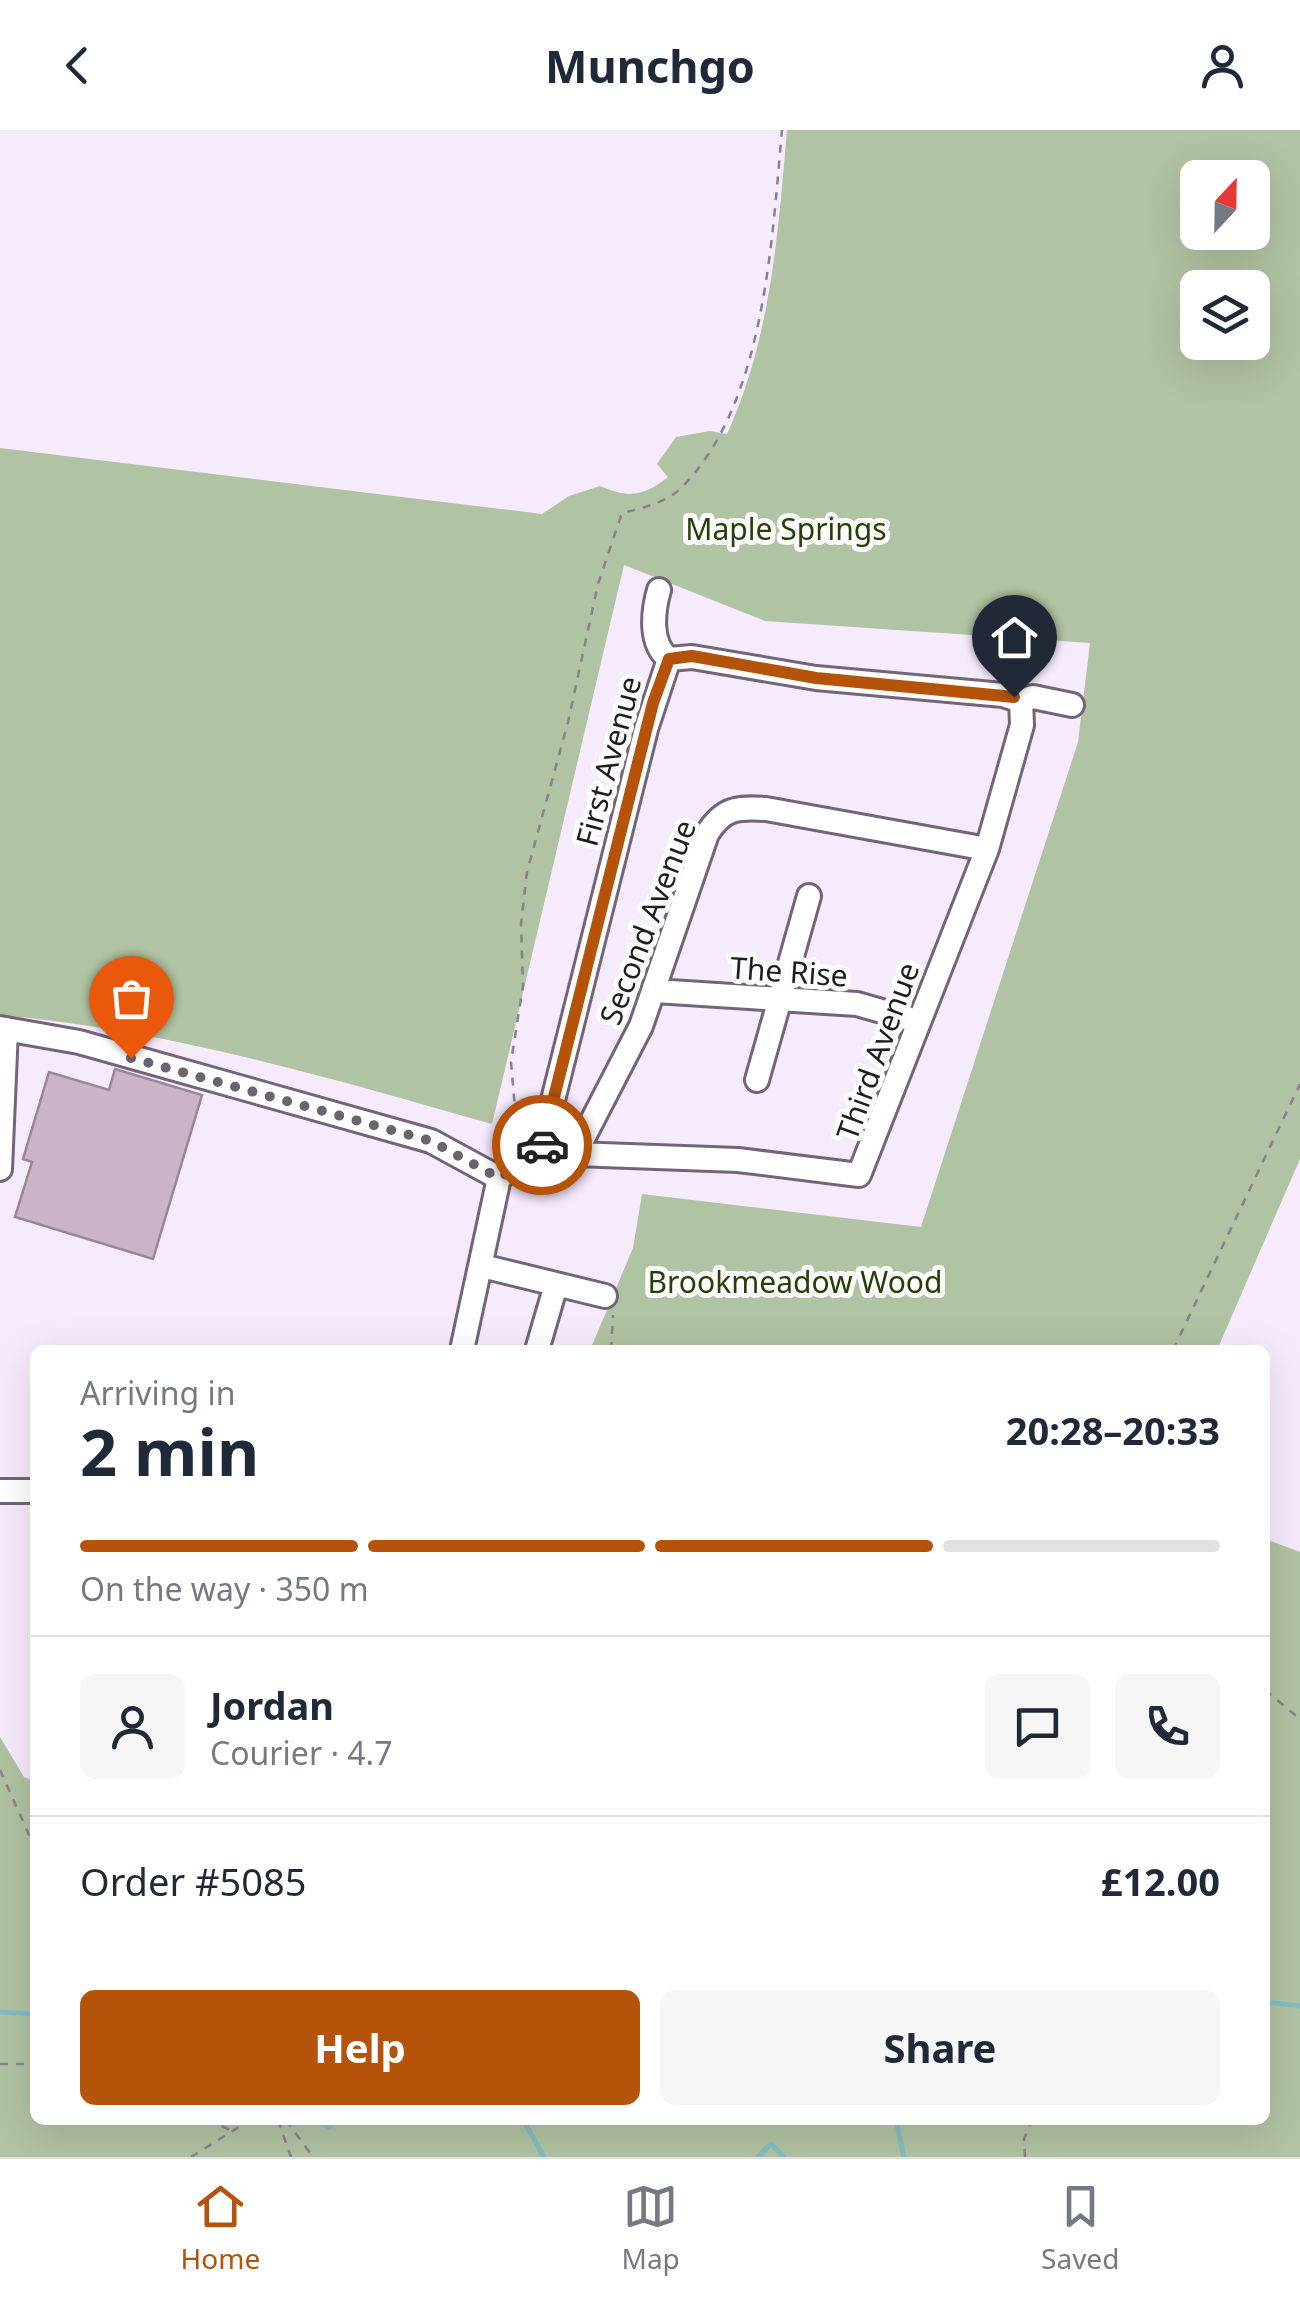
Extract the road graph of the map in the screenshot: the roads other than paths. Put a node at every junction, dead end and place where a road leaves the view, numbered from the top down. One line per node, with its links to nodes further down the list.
1 (659, 590): 2 (street)
2 (669, 659): 3 (street, First Avenue); 12 (street, First Avenue)
3 (1021, 702): 4 (street, First Avenue); 5 (street)
4 (1072, 705)
5 (987, 849): 7 (street, Second Avenue); 9 (street, Third Avenue)
6 (810, 896): 8 (street)
7 (656, 990): 8 (street, The Rise); 13 (street, Second Avenue)
8 (781, 1002): 9 (street, The Rise); 11 (street)
9 (917, 1021): 13 (street, Third Avenue)
10 (3, 1028): 14 (street); 15 (street)
11 (757, 1080)
12 (542, 1148): 13 (street); 15 (street)
13 (575, 1154)
14 (0, 1169)
15 (499, 1178): 16 (street)
16 (482, 1266): 17 (street); 19 (street)
17 (556, 1285): 18 (street); 20 (street)
18 (605, 1296)
19 (463, 1345)
20 (538, 1345)
21 (30, 1491): 22 (street)
22 (0, 1492)

